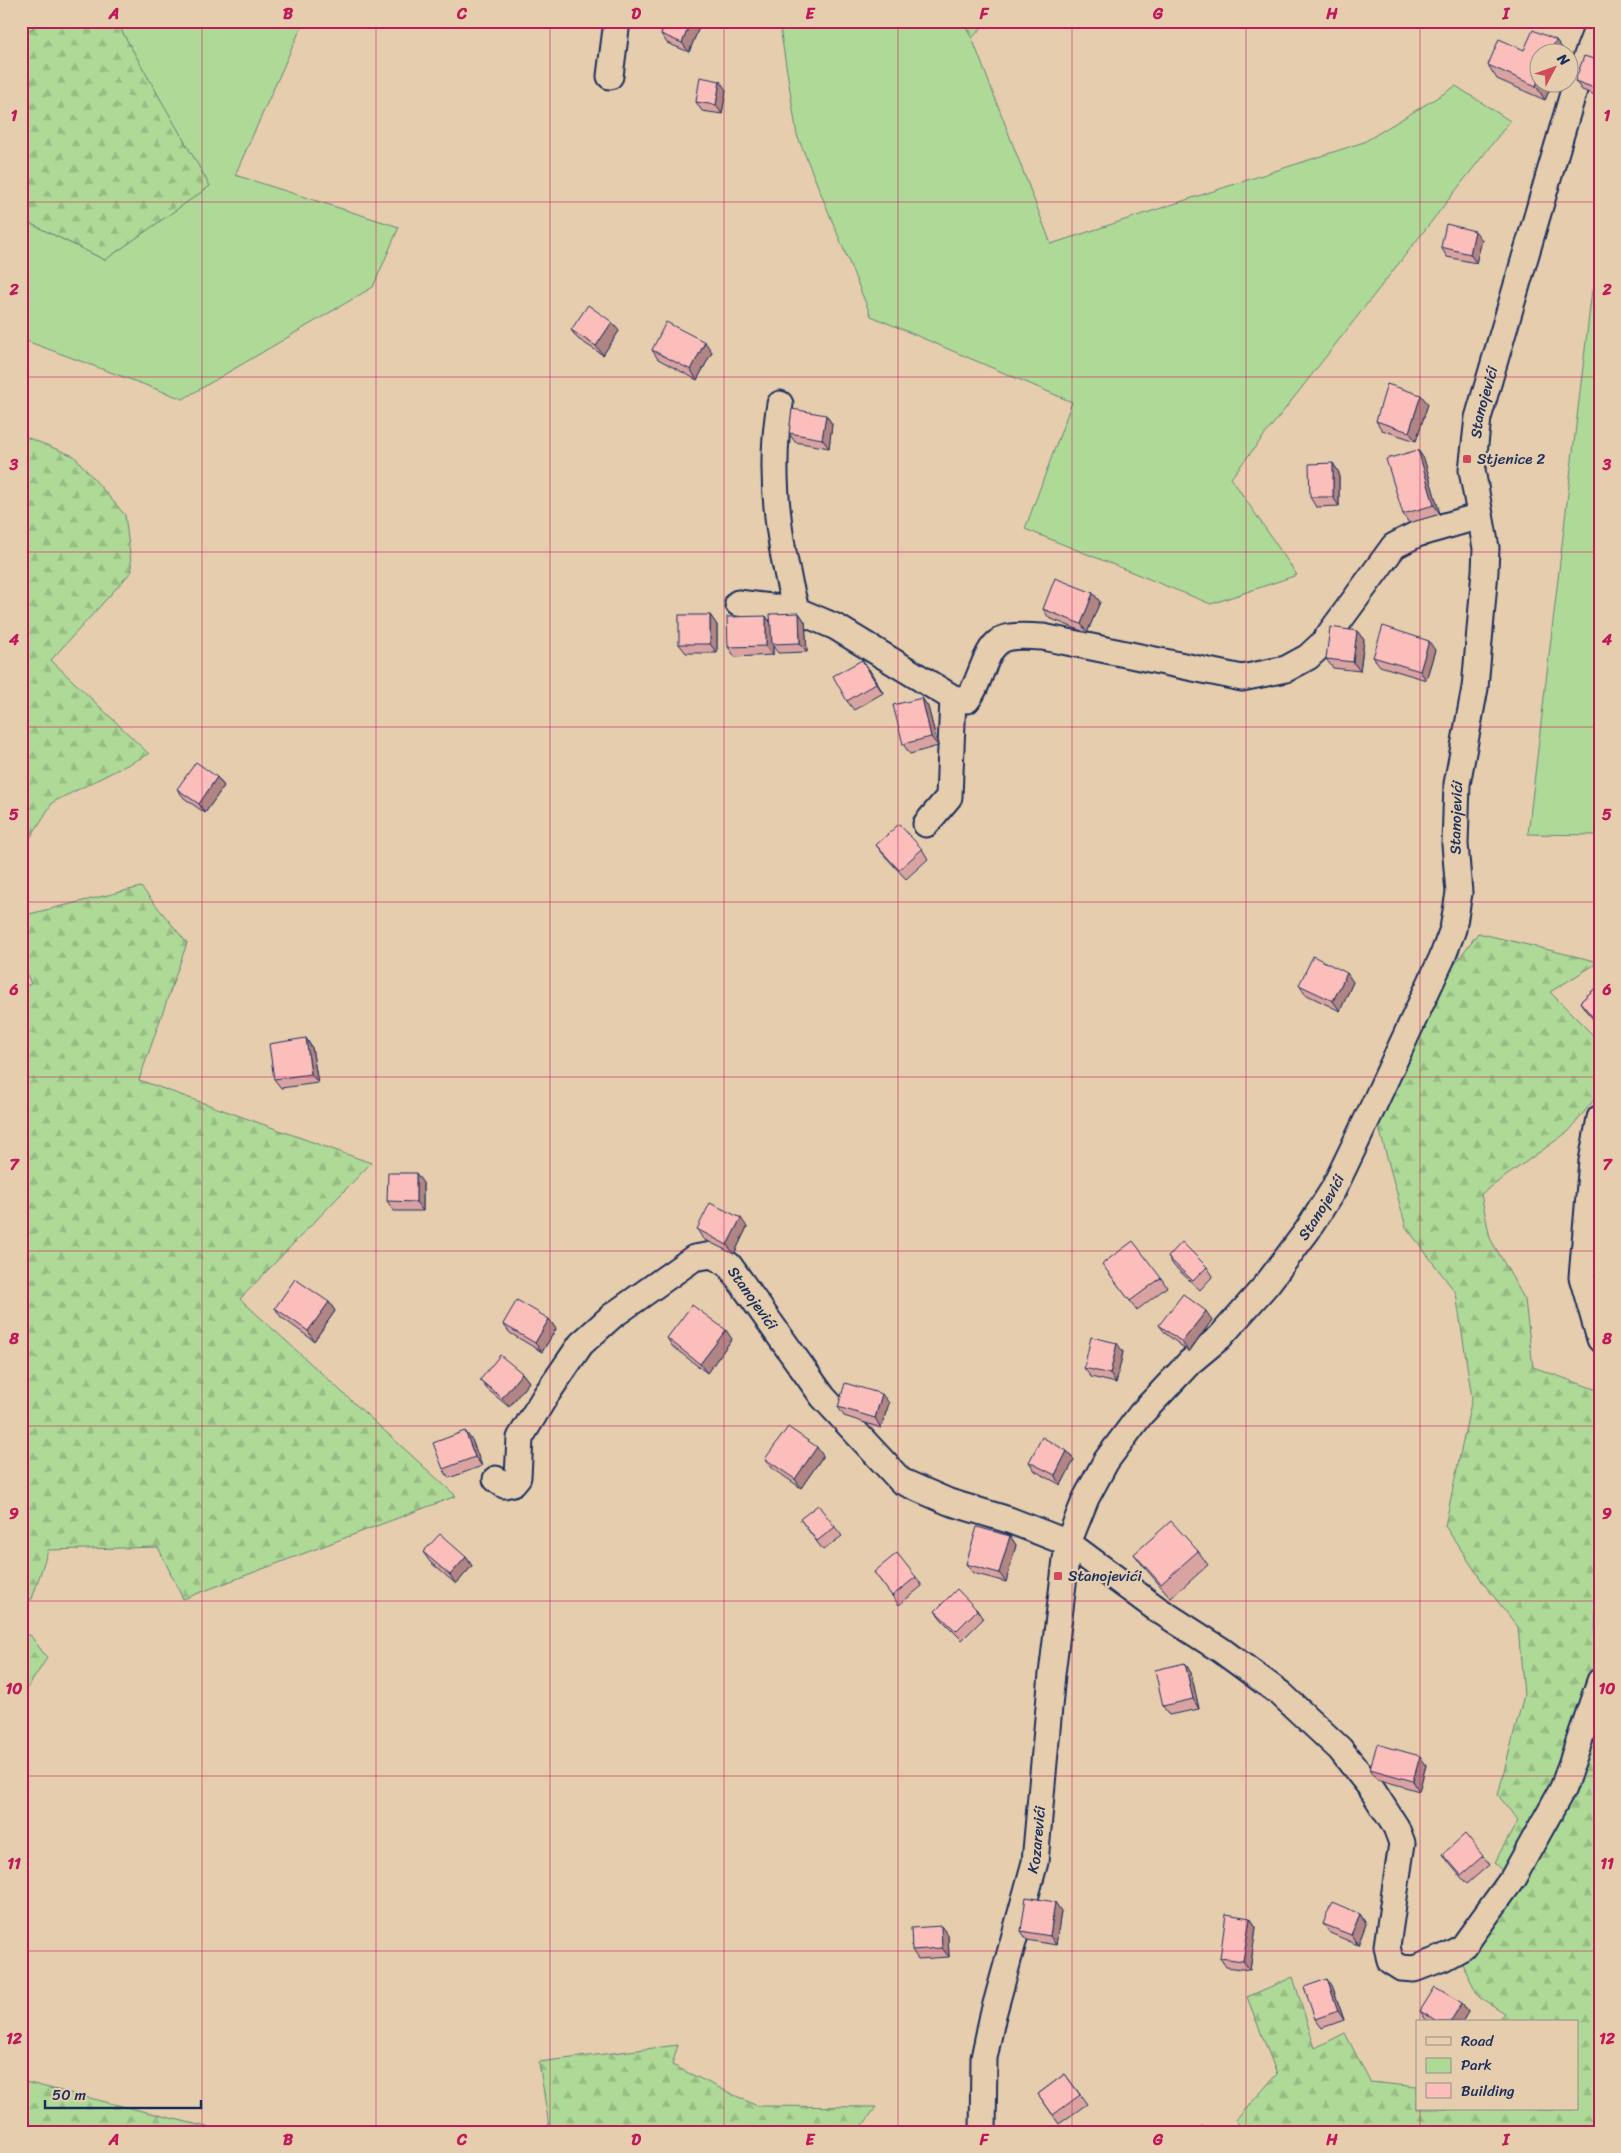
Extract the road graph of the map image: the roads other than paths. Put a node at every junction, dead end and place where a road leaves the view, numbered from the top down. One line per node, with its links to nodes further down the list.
1 (616, 21): 3 (street)
2 (1600, 21): 5 (street, Stanojevići)
3 (610, 76)
4 (780, 404): 7 (street)
5 (1480, 516): 8 (street); 13 (street, Stanojevići)
6 (738, 603): 7 (street)
7 (796, 610): 8 (street)
8 (954, 698): 9 (street)
9 (926, 824)
10 (1600, 1118): 11 (street)
11 (1600, 1339)
12 (496, 1479): 13 (street, Stanojevići)
13 (1068, 1543): 14 (street); 15 (street, Kozarevići)
14 (1600, 1681)
15 (982, 2081): 16 (street, Kozarevići); 17 (street)
16 (982, 2132)
17 (998, 2132)

